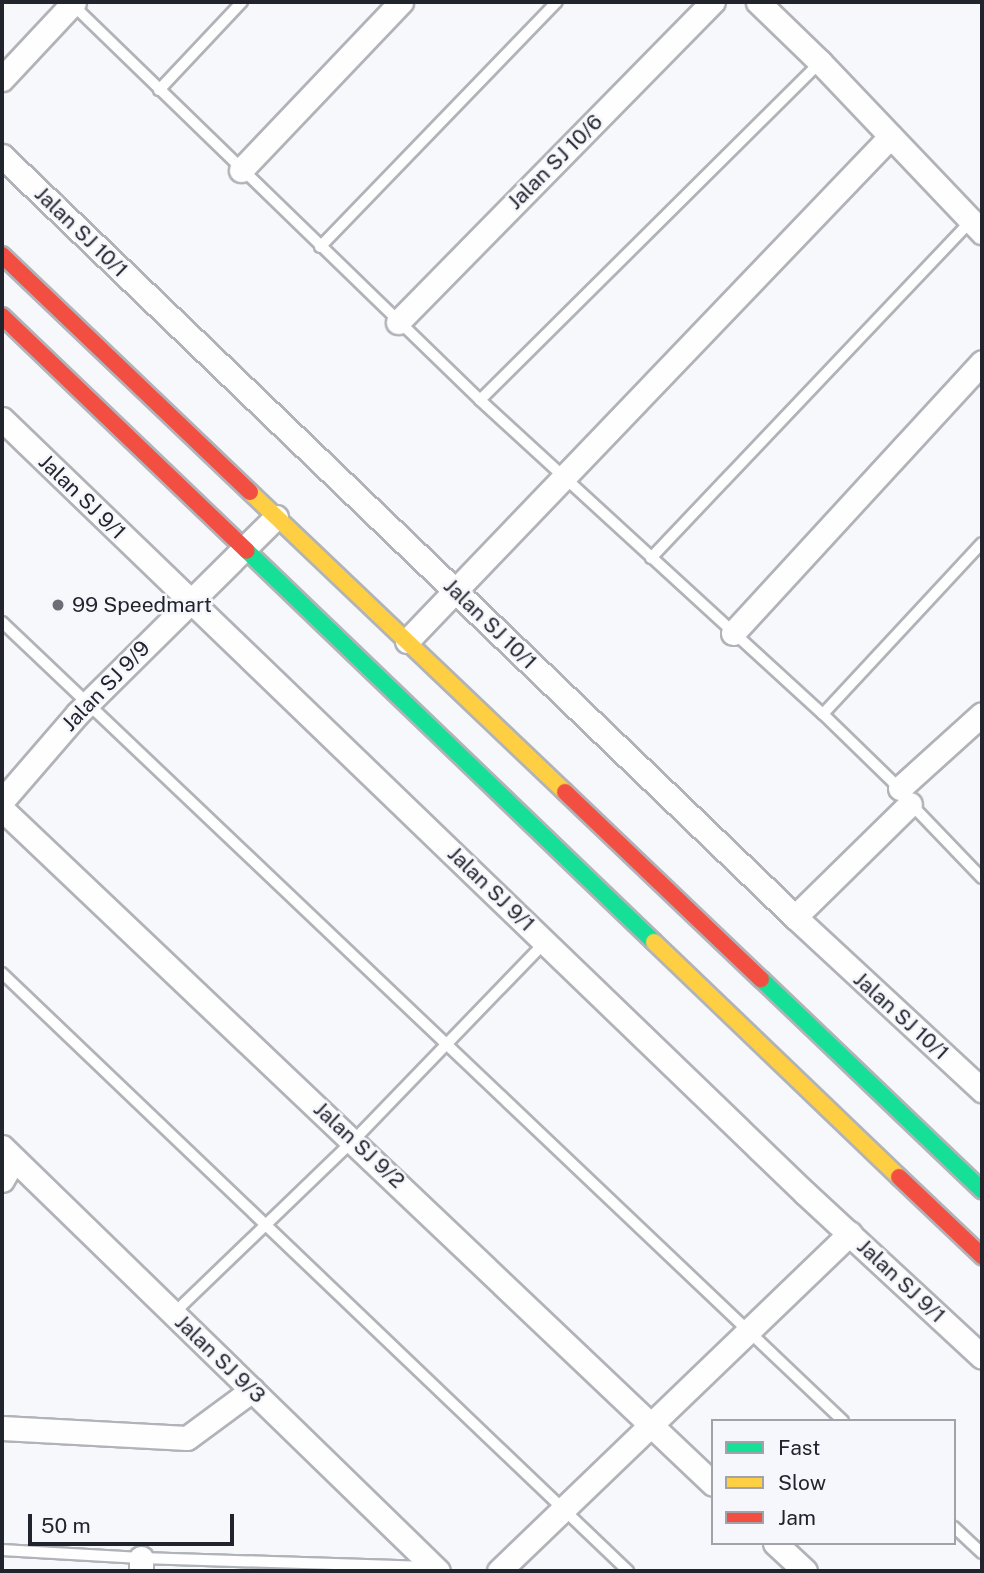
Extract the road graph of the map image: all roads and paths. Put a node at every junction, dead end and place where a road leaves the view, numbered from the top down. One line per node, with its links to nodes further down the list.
1 (242, 2): 9 (lane)
2 (401, 2): 12 (street)
3 (556, 2): 14 (lane)
4 (713, 2): 17 (street, Jalan SJ 10/6)
5 (758, 2): 7 (street)
6 (73, 3): 8 (street); 9 (lane)
7 (820, 62): 10 (street); 19 (lane)
8 (2, 79)
9 (159, 90): 12 (lane)
10 (891, 136): 13 (street); 21 (street)
11 (2, 156): 26 (street, Jalan SJ 10/1)
12 (240, 170): 14 (lane)
13 (977, 227): 25 (lane)
14 (320, 247): 17 (lane)
15 (2, 256): 22 (street)
16 (2, 316): 24 (street)
17 (398, 322): 19 (lane)
18 (982, 362): 29 (street)
19 (480, 400): 21 (lane)
20 (2, 419): 27 (street, Jalan SJ 9/1)
21 (561, 477): 25 (lane); 26 (street)
22 (276, 517): 24 (street, Jalan SJ 9/9); 30 (street)
23 (982, 543): 32 (lane)
24 (242, 547): 27 (street, Jalan SJ 9/9); 49 (street)
25 (651, 558): 29 (lane)
26 (455, 590): 30 (street); 38 (street, Jalan SJ 10/1)
27 (189, 600): 31 (street, Jalan SJ 9/9); 39 (street, Jalan SJ 9/1)
28 (2, 622): 31 (lane)
29 (733, 633): 32 (lane)
30 (407, 641): 46 (street)
31 (87, 704): 35 (street, Jalan SJ 9/9); 41 (lane)
32 (823, 714): 34 (lane)
33 (981, 718): 34 (street)
34 (905, 796): 37 (lane); 38 (street)
35 (2, 801)
36 (2, 809): 43 (street, Jalan SJ 9/2)
37 (982, 878)
38 (795, 918): 42 (street, Jalan SJ 10/1)
39 (545, 941): 41 (lane); 48 (street, Jalan SJ 9/1)
40 (2, 973): 47 (lane)
41 (446, 1044): 43 (lane); 51 (lane)
42 (982, 1090)
43 (354, 1140): 47 (lane); 55 (street, Jalan SJ 9/2)
44 (8, 1153): 45 (street); 50 (street, Jalan SJ 9/3)
45 (2, 1180)
46 (982, 1190)
47 (264, 1227): 50 (lane); 58 (lane)
48 (850, 1233): 51 (street); 52 (street, Jalan SJ 9/1)
49 (982, 1256)
50 (173, 1314): 53 (street, Jalan SJ 9/3)
51 (750, 1332): 54 (lane); 55 (street)
52 (982, 1357)
53 (251, 1390): 56 (street); 64 (street, Jalan SJ 9/3)
54 (841, 1419)
55 (652, 1426): 57 (street, Jalan SJ 9/2); 58 (street)
56 (2, 1428)
57 (711, 1482)
58 (564, 1510): 65 (street); 66 (lane)
59 (956, 1529): 62 (lane)
60 (777, 1545): 67 (street)
61 (2, 1550): 63 (lane)
62 (982, 1553)
63 (141, 1565): 64 (lane)
64 (435, 1569)
65 (499, 1571)
66 (628, 1571)
67 (805, 1571)

